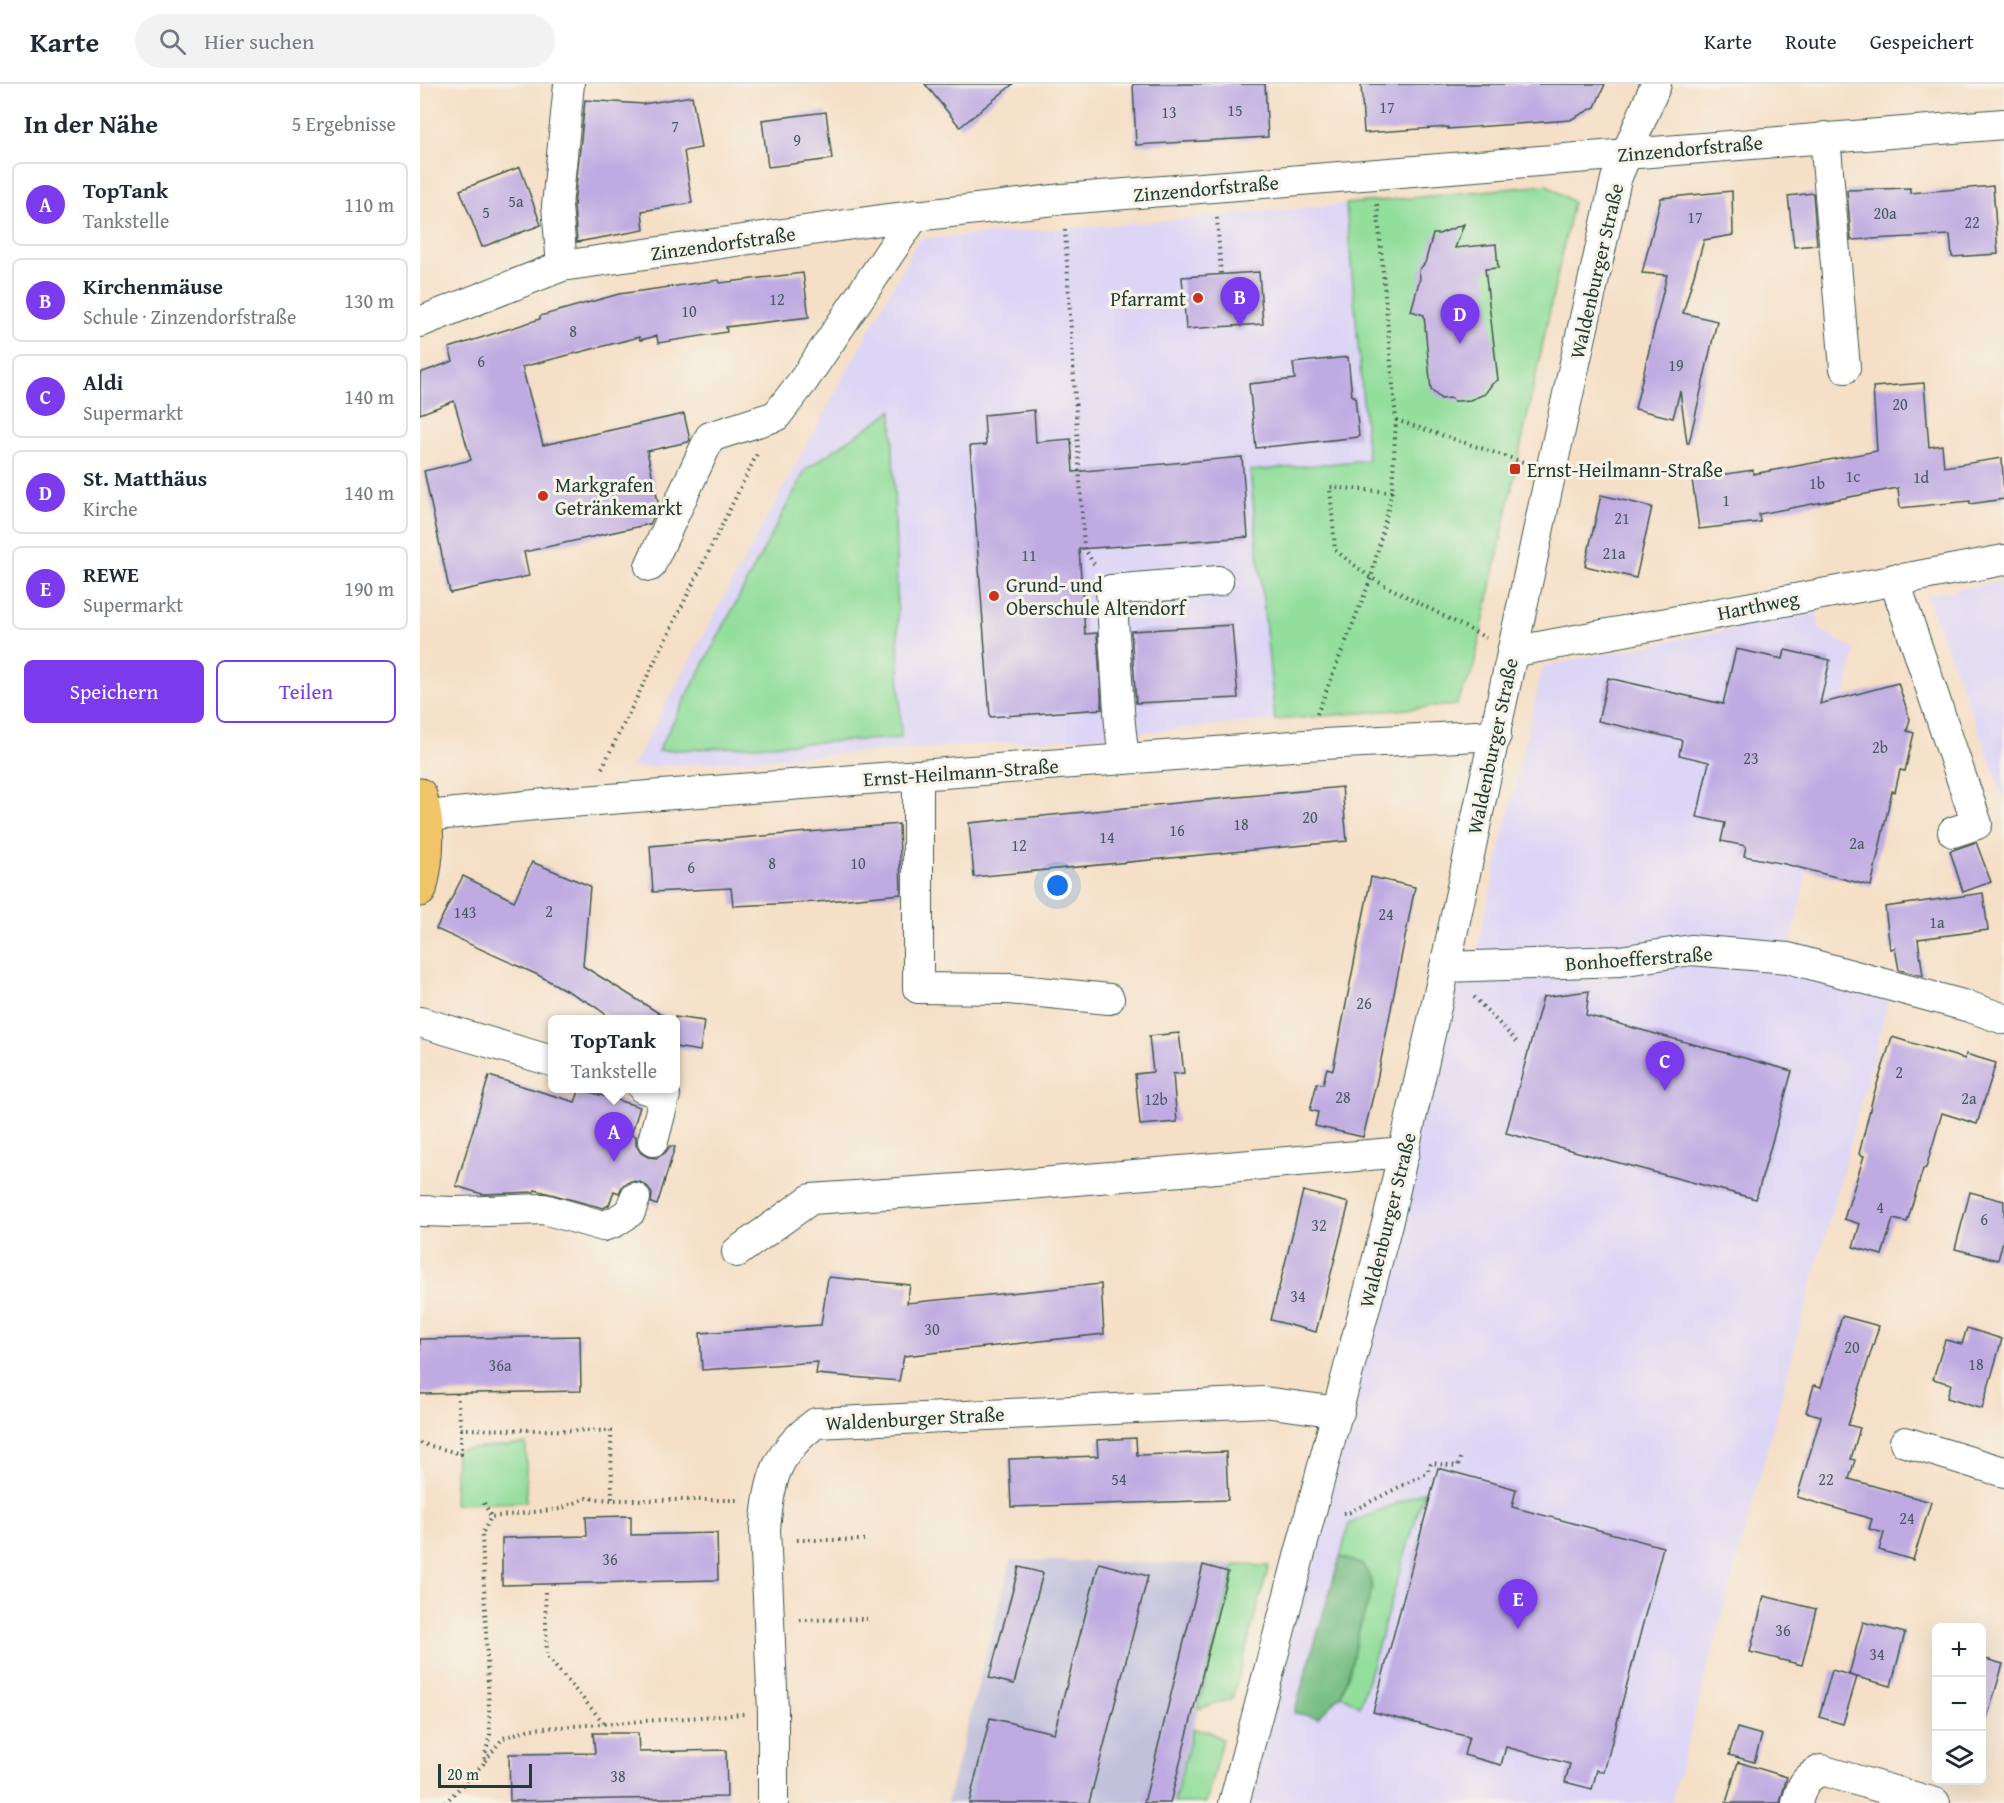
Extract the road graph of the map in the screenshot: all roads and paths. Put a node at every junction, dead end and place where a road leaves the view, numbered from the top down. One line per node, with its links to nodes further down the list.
1 (569, 84): 10 (street)
2 (1656, 84): 5 (street, Waldenburger Straße)
3 (2004, 124): 4 (street, Zinzendorfstraße)
4 (1825, 137): 5 (street, Zinzendorfstraße); 13 (street)
5 (1626, 153): 6 (street, Zinzendorfstraße); 16 (street, Waldenburger Straße)
6 (1375, 174): 7 (street, Zinzendorfstraße); 15 (path)
7 (1215, 187): 8 (street, Zinzendorfstraße); 11 (path)
8 (915, 215): 10 (street, Zinzendorfstraße); 14 (street)
9 (1065, 229): 23 (path)
10 (562, 266): 12 (street, Zinzendorfstraße)
11 (1221, 274)
12 (420, 322)
13 (1845, 368)
14 (776, 416): 19 (street); 29 (path)
15 (1396, 420): 16 (path); 17 (path)
16 (1551, 471): 24 (street, Waldenburger Straße)
17 (1392, 492): 20 (path); 20 (path)
18 (2004, 560): 21 (street, Harthweg)
19 (650, 566)
20 (1371, 578): 24 (path); 26 (path)
21 (1894, 579): 24 (street, Harthweg); 31 (street)
22 (1218, 581): 23 (street)
23 (1111, 590): 27 (street)
24 (1512, 652): 25 (street, Waldenburger Straße)
25 (1496, 735): 26 (street, Ernst-Heilmann-Straße); 33 (street, Waldenburger Straße)
26 (1305, 745): 27 (street, Ernst-Heilmann-Straße)
27 (1124, 759): 28 (street, Ernst-Heilmann-Straße)
28 (918, 775): 29 (street, Ernst-Heilmann-Straße); 34 (street)
29 (585, 801): 30 (street, Ernst-Heilmann-Straße)
30 (423, 806): 32 (main road)
31 (1953, 832)
32 (420, 890)
33 (1445, 967): 35 (street, Bonhoefferstraße); 37 (path); 41 (street, Waldenburger Straße)
34 (1110, 999)
35 (2004, 1018)
36 (420, 1022): 38 (street)
37 (1519, 1044)
38 (548, 1060)
39 (658, 1093): 40 (street)
40 (653, 1141)
41 (1404, 1152): 44 (street); 46 (street, Waldenburger Straße)
42 (635, 1198): 43 (street)
43 (420, 1211)
44 (737, 1252)
45 (457, 1394): 47 (path)
46 (1339, 1412): 53 (street, Waldenburger Straße); 56 (street, Waldenburger Straße)
47 (461, 1429): 49 (path); 52 (path)
48 (1905, 1442): 51 (street)
49 (420, 1443)
50 (1461, 1455): 56 (path)
51 (2004, 1472)
52 (612, 1500): 53 (path); 55 (path)
53 (768, 1500): 57 (street, Waldenburger Straße)
54 (484, 1503): 55 (path)
55 (491, 1517): 64 (path)
56 (1309, 1518): 67 (street, Waldenburger Straße)
57 (766, 1540): 58 (path); 61 (street, Waldenburger Straße)
58 (864, 1540)
59 (545, 1592): 63 (path)
60 (867, 1619): 61 (path)
61 (769, 1621): 62 (street, Waldenburger Straße)
62 (773, 1712): 63 (path); 66 (street, Waldenburger Straße)
63 (605, 1724): 64 (path)
64 (483, 1764): 65 (path)
65 (445, 1803)
66 (773, 1803)
67 (1234, 1803)
68 (1797, 1803): 69 (street)
69 (1935, 1803)

